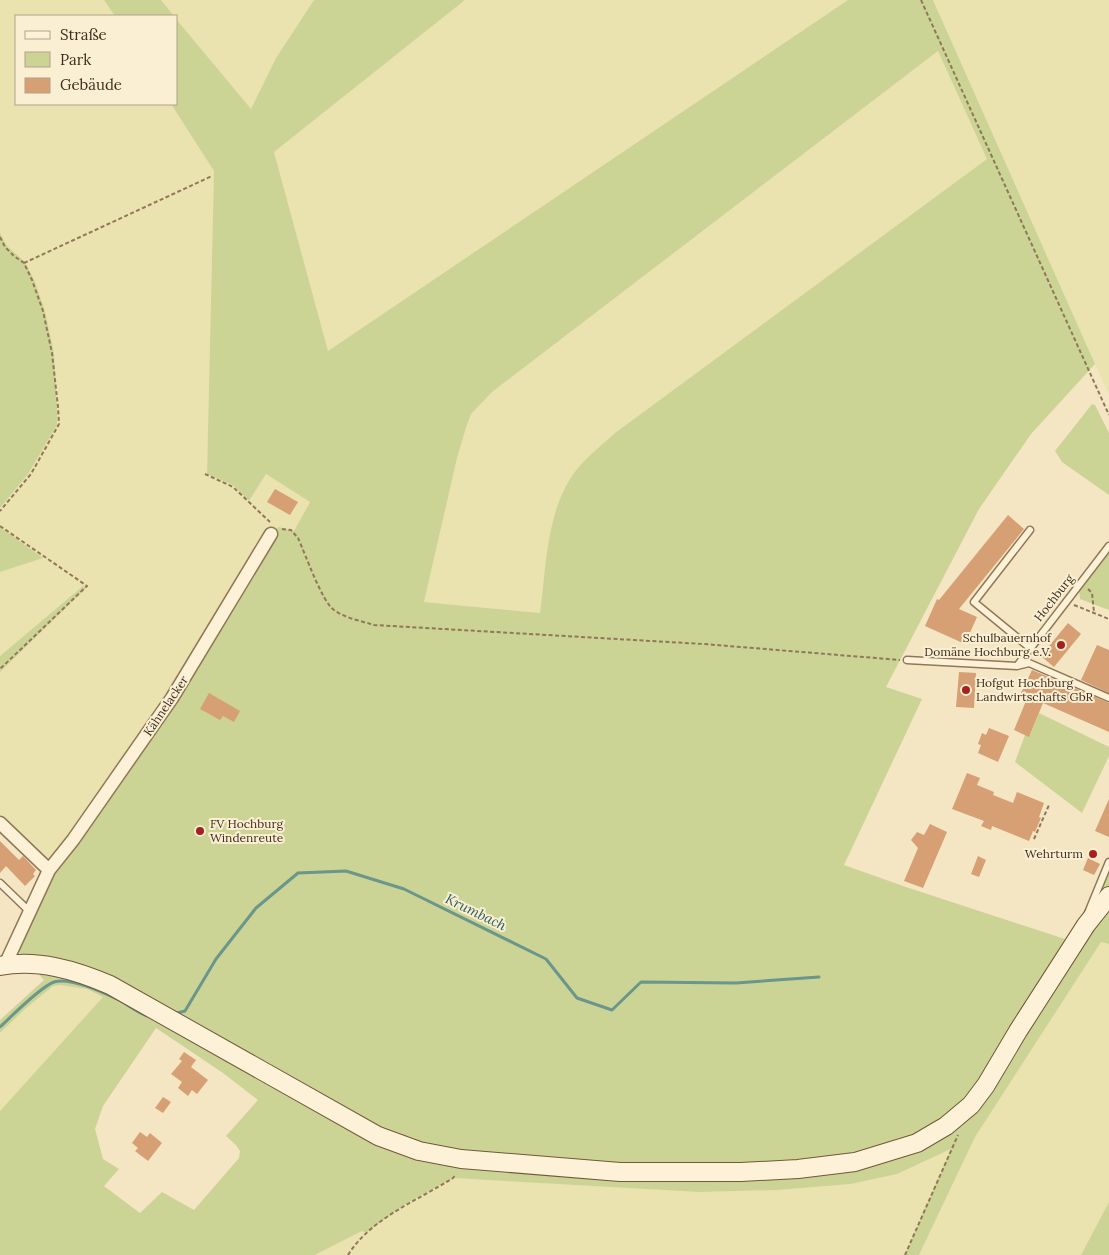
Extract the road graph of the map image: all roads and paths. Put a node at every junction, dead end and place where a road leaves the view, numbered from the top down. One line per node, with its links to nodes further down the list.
1 (921, 0): 5 (path)
2 (212, 176): 4 (path)
3 (0, 237): 4 (path)
4 (24, 264): 7 (path)
5 (1109, 415)
6 (205, 474): 10 (path)
7 (0, 511)
8 (0, 526): 19 (path)
9 (1030, 530): 16 (lane)
10 (274, 532): 17 (path); 25 (street, Kähnelacker)
11 (1109, 546): 12 (lane, Hochburg)
12 (1080, 584): 13 (lane, Hochburg); 14 (path)
13 (1066, 602): 14 (path); 16 (lane, Hochburg)
14 (1094, 613): 15 (path)
15 (1109, 619)
16 (1030, 648): 18 (lane, Hochburg)
17 (907, 660): 18 (lane)
18 (1017, 666): 20 (lane)
19 (0, 669)
20 (1109, 698)
21 (1049, 804): 23 (path)
22 (0, 824): 25 (street)
23 (1034, 839)
24 (1109, 862): 29 (lane)
25 (49, 870): 28 (street, Kähnelacker)
26 (0, 884): 28 (lane)
27 (1109, 896): 29 (street)
28 (29, 911): 30 (street, Kähnelacker)
29 (1086, 924): 32 (street)
30 (3, 965): 32 (street)
31 (961, 1129): 34 (path)
32 (461, 1159): 33 (path)
33 (348, 1255)
34 (906, 1255)

